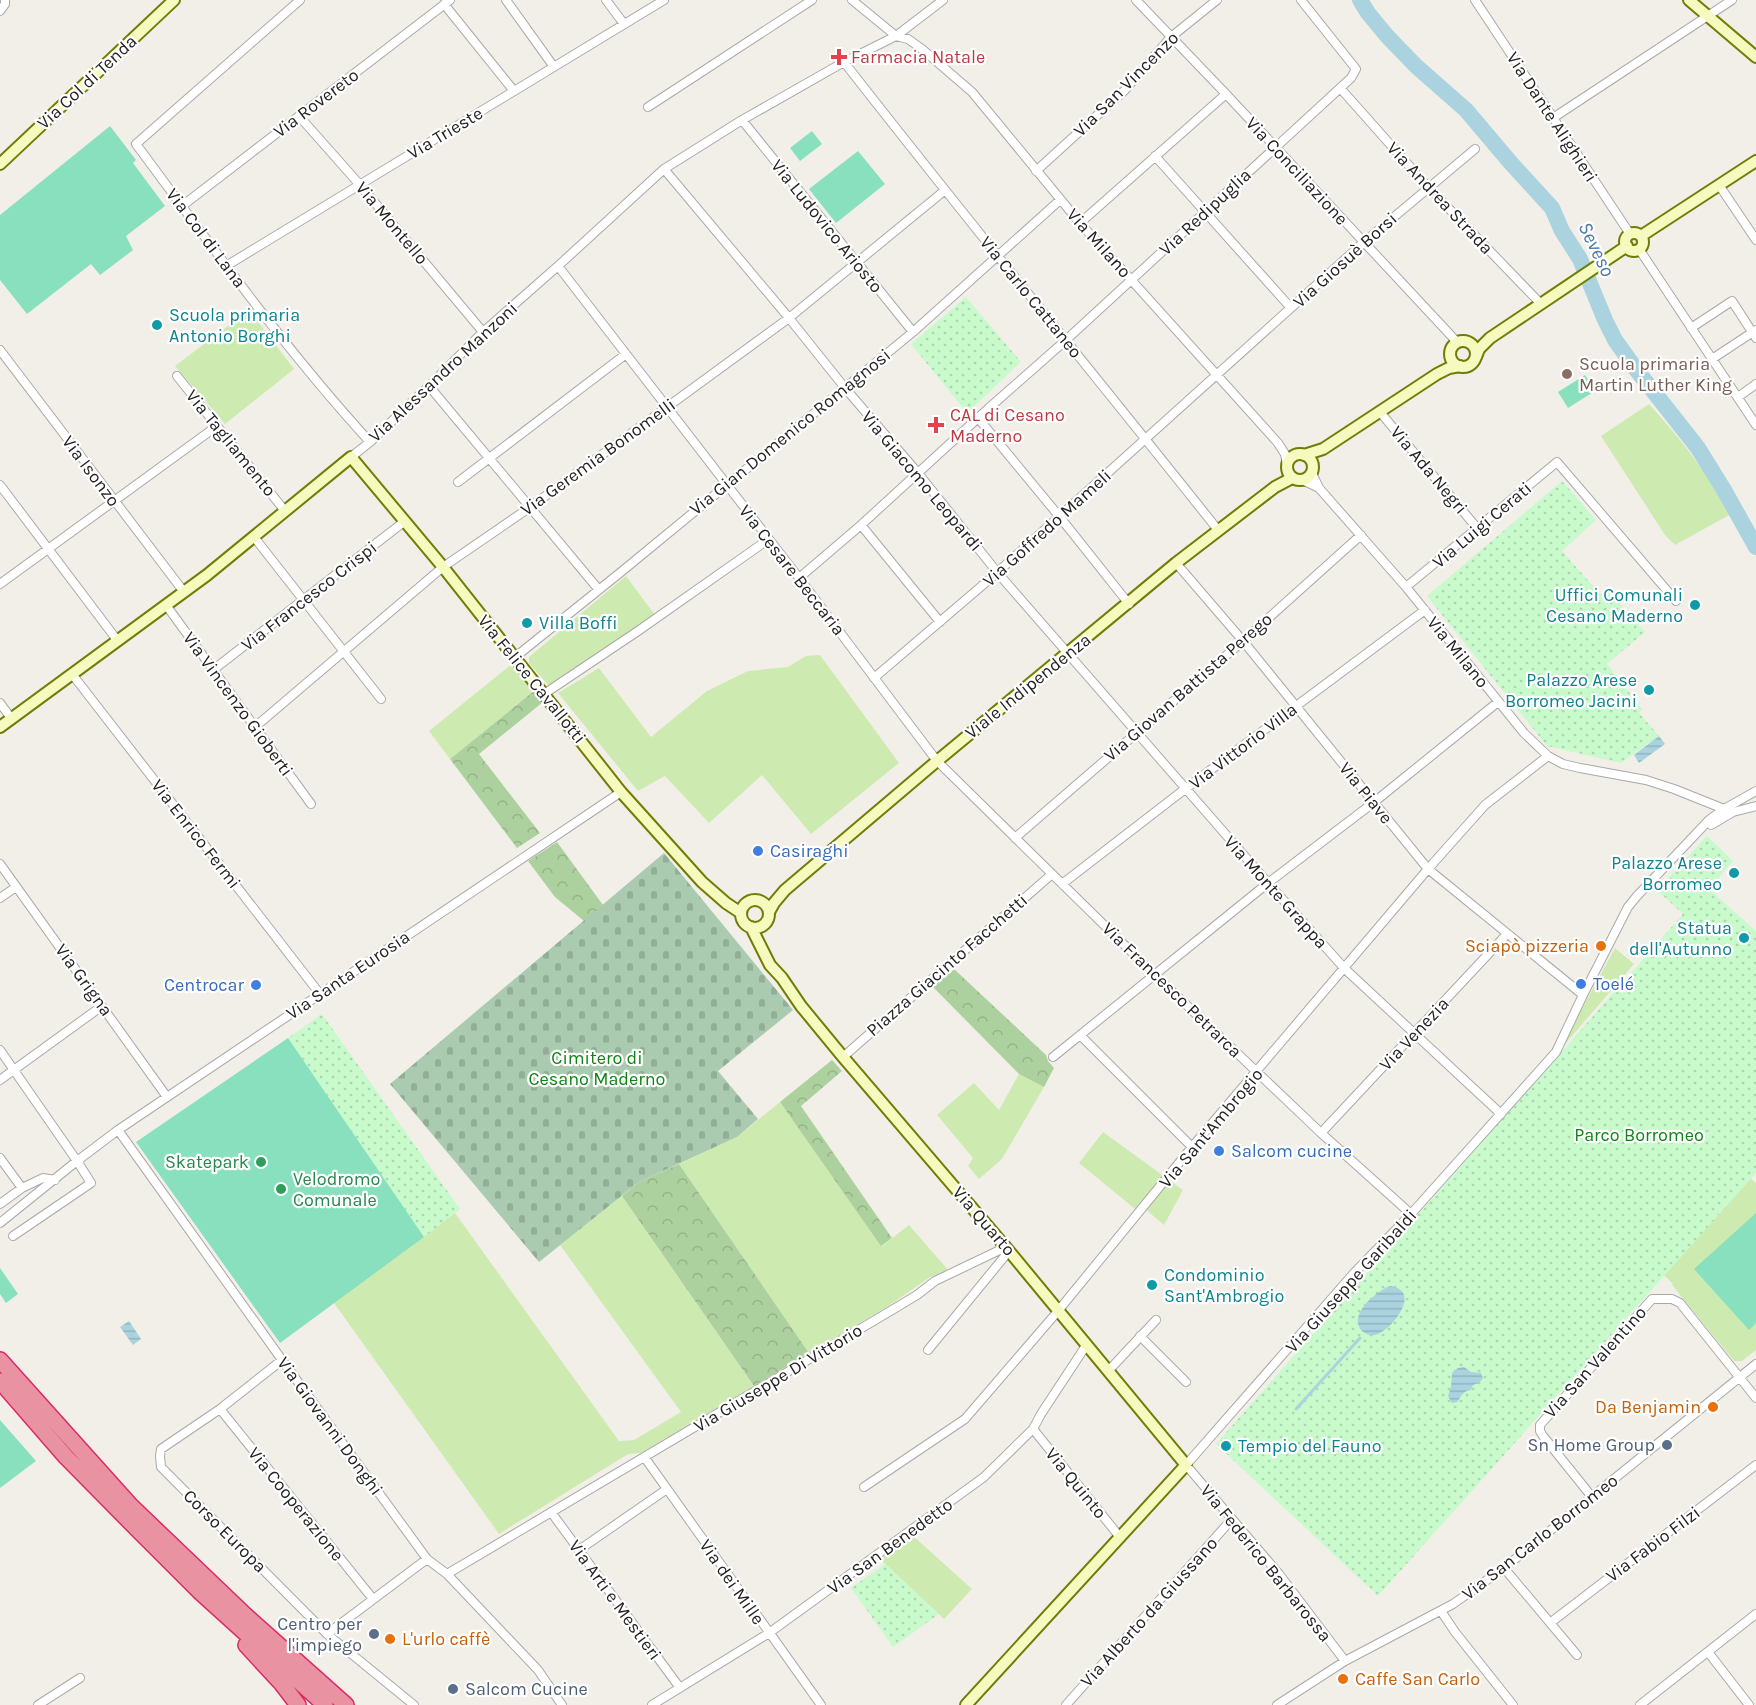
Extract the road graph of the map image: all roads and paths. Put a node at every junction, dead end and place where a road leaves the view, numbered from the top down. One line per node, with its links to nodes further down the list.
1 (5, 0): 17 (street)
2 (300, 0): 44 (street, Via Col di Lana)
3 (506, 0): 24 (street)
4 (606, 0): 19 (street)
5 (664, 0): 19 (street, Via Trieste)
6 (812, 0): 28 (street)
7 (852, 0): 20 (street, Via Milano)
8 (943, 0): 20 (street, Via Alessandro Manzoni)
9 (1136, 0): 21 (street, Via Conciliazione)
10 (1217, 0): 21 (street, Via San Vincenzo)
11 (1301, 0): 25 (street, Via Redipuglia)
12 (1475, 0): 30 (street, Via Dante Alighieri)
13 (1689, 0): 18 (street)
14 (1732, 0): 18 (street)
15 (171, 1): 36 (street, Via Col di Tenda)
16 (447, 2): 26 (street); 29 (street, Via Rovereto)
17 (0, 11)
18 (1707, 16): 22 (street); 30 (street)
19 (624, 24): 24 (street, Via Trieste)
20 (896, 36): 23 (street, Via Alessandro Manzoni); 38 (street, Via Milano)
21 (1171, 38): 27 (street, Via Conciliazione); 38 (street, Via San Vincenzo)
22 (1756, 57)
23 (844, 62): 31 (street, Via Alessandro Manzoni); 42 (street, Via Carlo Cattaneo)
24 (554, 67): 26 (street, Via Trieste)
25 (1341, 89): 32 (street, Via Redipuglia); 41 (street, Via Andrea Strada)
26 (514, 91): 39 (street, Via Trieste)
27 (1226, 94): 32 (street, Via Conciliazione); 34 (street)
28 (648, 106)
29 (299, 116): 39 (street, Via Montello); 44 (street, Via Rovereto)
30 (1553, 118): 47 (street, Via Dante Alighieri)
31 (742, 120): 37 (street, Via Alessandro Manzoni); 53 (street, Via Ludovico Ariosto)
32 (1276, 147): 45 (street, Via Redipuglia); 49 (street, Via Conciliazione)
33 (1475, 149): 41 (street, Via Giosuè Borsi)
34 (1155, 156): 45 (street); 46 (street)
35 (1756, 161): 40 (street)
36 (0, 164)
37 (664, 169): 55 (street, Via Alessandro Manzoni); 59 (street, Via Giacomo Leopardi)
38 (1036, 171): 43 (street, Via Milano)
39 (360, 184): 54 (street, Via Trieste); 61 (street, Via Montello)
40 (1719, 185): 47 (street); 48 (street)
41 (1428, 187): 49 (street, Via Giosuè Borsi); 57 (street, Via Andrea Strada)
42 (944, 191): 52 (street, Via Carlo Cattaneo); 53 (street, Via Geremia Bonomelli)
43 (1060, 200): 46 (street, Via Milano); 52 (street, Via Gian Domenico Romagnosi)
44 (182, 206): 54 (street, Via Col di Lana)
45 (1206, 211): 56 (street, Via Redipuglia); 58 (street)
46 (1080, 223): 56 (street, Via Milano)
47 (1635, 235): 50 (street); 51 (street)
48 (1756, 240)
49 (1363, 243): 58 (street, Via Giosuè Borsi); 66 (street, Via Conciliazione)
50 (1626, 246): 51 (street); 57 (street)
51 (1639, 249): 60 (street)
52 (998, 256): 62 (street, Via Gian Domenico Romagnosi); 65 (street, Via Carlo Cattaneo)
53 (857, 262): 59 (street, Via Geremia Bonomelli); 62 (street, Via Ludovico Ariosto)
54 (226, 266): 86 (street, Via Col di Lana)
55 (558, 266): 61 (street, Via Alessandro Manzoni); 69 (street, Via Cesare Beccaria)
56 (1131, 280): 65 (street, Via Redipuglia); 75 (street, Via Milano)
57 (1541, 304): 64 (street)
58 (1291, 308): 75 (street, Via Giosuè Borsi)
59 (789, 318): 78 (street, Via Giacomo Leopardi); 80 (street, Via Geremia Bonomelli)
60 (1691, 328): 63 (street); 71 (street)
61 (483, 332): 77 (street, Via Alessandro Manzoni)
62 (913, 332): 78 (street, Via Gian Domenico Romagnosi)
63 (1755, 333): 71 (street)
64 (1490, 338): 66 (street); 70 (street)
65 (1066, 340): 82 (street, Via Redipuglia); 85 (street, Via Carlo Cattaneo)
66 (1462, 342): 68 (street); 70 (street)
67 (0, 350): 98 (street, Via Isonzo)
68 (1450, 353): 72 (street); 73 (street)
69 (626, 354): 80 (street, Via Cesare Beccaria); 90 (street)
70 (1476, 357): 72 (street)
71 (1712, 359): 79 (street)
72 (1460, 366): 73 (street)
73 (1437, 374): 81 (street)
74 (177, 376): 84 (street, Via Tagliamento)
75 (1217, 376): 85 (street, Via Goffredo Mameli); 93 (street, Via Milano)
76 (1756, 384): 79 (street)
77 (429, 386): 86 (street, Via Alessandro Manzoni); 90 (street)
78 (844, 387): 92 (street, Via Giacomo Leopardi); 96 (street, Via Gian Domenico Romagnosi)
79 (1738, 397): 83 (street)
80 (666, 408): 96 (street, Via Cesare Beccaria); 99 (street, Via Geremia Bonomelli)
81 (1380, 412): 87 (street); 104 (street, Via Ada Negri)
82 (978, 418): 92 (street, Via Redipuglia); 101 (street)
83 (1756, 425)
84 (217, 426): 98 (street); 100 (street, Via Tagliamento)
85 (1146, 439): 101 (street, Via Goffredo Mameli); 105 (street, Via Carlo Cattaneo)
86 (370, 442): 89 (street, Via Alessandro Manzoni)
87 (1323, 450): 88 (street); 91 (street)
88 (1304, 455): 91 (street); 93 (street)
89 (351, 457): 100 (street, Via Alessandro Manzoni); 102 (street, Via Felice Cavallotti)
90 (489, 458): 94 (street); 99 (street)
91 (1312, 468): 93 (street); 97 (street, Via Milano)
92 (918, 473): 103 (street, Via Redipuglia); 112 (street, Via Giacomo Leopardi)
93 (1292, 473): 97 (street, Via Milano); 105 (street, Viale Indipendenza)
94 (458, 482)
95 (0, 485): 109 (street)
96 (726, 485): 108 (street, Via Cesare Beccaria); 116 (street, Via Gian Domenico Romagnosi)
97 (1319, 488): 106 (street, Via Milano)
98 (113, 501): 109 (street); 117 (street, Via Isonzo)
99 (529, 508): 111 (street, Via Geremia Bonomelli); 116 (street)
100 (285, 511): 107 (street, Via Alessandro Manzoni)
101 (1059, 516): 112 (street, Via Goffredo Mameli); 120 (street)
102 (405, 521): 111 (street, Via Felice Cavallotti); 118 (street, Via Francesco Crispi)
103 (861, 525): 113 (street, Via Redipuglia); 123 (street)
104 (1477, 528): 115 (street, Via Luigi Cerati); 119 (street, Via Luigi Cerati)
105 (1218, 530): 110 (street, Viale Indipendenza)
106 (1361, 535): 115 (street, Via Milano); 125 (street, Via Giovan Battista Perego)
107 (254, 537): 117 (street, Via Alessandro Manzoni); 118 (street)
108 (769, 539): 113 (street, Via Cesare Beccaria); 132 (street)
109 (48, 548): 114 (street); 124 (street)
110 (1176, 563): 120 (street, Viale Indipendenza); 125 (street, Via Piave)
111 (443, 567): 126 (street, Via Geremia Bonomelli); 128 (street, Via Felice Cavallotti)
112 (997, 572): 123 (street, Via Goffredo Mameli); 127 (street, Via Giacomo Leopardi)
113 (799, 578): 131 (street, Via Cesare Beccaria)
114 (0, 584)
115 (1406, 587): 122 (street, Via Milano)
116 (599, 590): 128 (street, Via Gian Domenico Romagnosi)
117 (184, 592): 121 (street, Via Alessandro Manzoni)
118 (304, 600): 126 (street); 129 (street, Via Francesco Crispi)
119 (1676, 601)
120 (1129, 604): 127 (street, Viale Indipendenza)
121 (166, 605): 124 (street, Via Alessandro Manzoni); 129 (street, Via Vincenzo Gioberti)
122 (1425, 610): 134 (street, Via Milano); 136 (street, Via Vittorio Villa)
123 (940, 622): 131 (street, Via Goffredo Mameli)
124 (117, 640): 130 (street, Via Alessandro Manzoni)
125 (1243, 641): 136 (street, Via Piave); 140 (street, Via Giovan Battista Perego)
126 (343, 651): 133 (street); 139 (street, Via Geremia Bonomelli)
127 (1067, 654): 140 (street, Via Monte Grappa); 142 (street, Viale Indipendenza)
128 (514, 658): 132 (street, Via Felice Cavallotti)
129 (213, 670): 139 (street, Via Vincenzo Gioberti)
130 (72, 674): 137 (street, Via Alessandro Manzoni); 171 (street, Via Enrico Fermi)
131 (874, 678): 142 (street, Via Cesare Beccaria)
132 (544, 694): 144 (street, Via Felice Cavallotti)
133 (381, 699)
134 (1498, 702): 141 (street, Via Milano); 146 (street)
135 (0, 703): 137 (street)
136 (1295, 707): 143 (street, Via Vittorio Villa); 146 (street, Via Piave)
137 (11, 718): 138 (street, Via Alessandro Manzoni)
138 (0, 727)
139 (255, 727): 147 (street, Via Vincenzo Gioberti)
140 (1137, 732): 143 (street, Via Monte Grappa); 151 (street, Via Giovan Battista Perego)
141 (1548, 756): 149 (street, Via Milano); 153 (street, Via Sant'Ambrogio)
142 (937, 761): 151 (street, Via Francesco Petrarca); 158 (street, Viale Indipendenza)
143 (1185, 789): 155 (street, Via Monte Grappa); 156 (street, Via Vittorio Villa)
144 (621, 792): 159 (street, Via Felice Cavallotti); 171 (street, Via Santa Eurosia)
145 (1756, 792): 149 (street, Via Giuseppe Garibaldi)
146 (1373, 803): 153 (street, Via Piave); 155 (street)
147 (311, 804)
148 (1756, 806): 150 (street, Via Giuseppe Garibaldi)
149 (1724, 809): 150 (street, Via Giuseppe Garibaldi)
150 (1699, 832): 172 (street, Via Giuseppe Garibaldi)
151 (1015, 838): 154 (street, Via Francesco Petrarca)
152 (0, 864): 157 (street, Via Grigna)
153 (1428, 869): 167 (street, Via Piave); 168 (street, Via Sant'Ambrogio)
154 (1052, 874): 156 (street, Via Francesco Petrarca); 177 (street, Piazza Giacinto Facchetti)
155 (1268, 883): 168 (street, Via Monte Grappa); 169 (street)
156 (1062, 884): 169 (street, Via Francesco Petrarca)
157 (16, 886): 160 (street); 173 (street, Via Grigna)
158 (785, 890): 161 (street, Viale Indipendenza); 163 (street, Viale Indipendenza)
159 (719, 896): 162 (street); 164 (street, Via Felice Cavallotti)
160 (0, 898)
161 (761, 901): 162 (street); 163 (street)
162 (749, 902): 164 (street)
163 (769, 912): 165 (street)
164 (741, 913): 166 (street)
165 (764, 924): 166 (street); 170 (street, Via Quarto)
166 (751, 927): 170 (street, Via Quarto)
167 (1507, 934): 172 (street, Via Piave); 174 (street, Via Venezia)
168 (1345, 969): 174 (street, Via Monte Grappa); 180 (street, Via Sant'Ambrogio)
169 (1155, 975): 175 (street); 180 (street, Via Francesco Petrarca)
170 (782, 978): 177 (street, Via Quarto)
171 (320, 994): 182 (street, Via Santa Eurosia)
172 (1583, 995): 183 (street, Via Giuseppe Garibaldi)
173 (102, 1006): 179 (street); 182 (street, Via Grigna)
174 (1415, 1033): 183 (street, Via Monte Grappa); 185 (street, Via Venezia)
175 (1080, 1035): 178 (street); 186 (street)
176 (0, 1050): 179 (street)
177 (843, 1057): 195 (street, Via Quarto)
178 (1053, 1057)
179 (14, 1070): 181 (street); 188 (street)
180 (1257, 1072): 185 (street, Via Francesco Petrarca); 186 (street, Via Sant'Ambrogio)
181 (0, 1080)
182 (167, 1097): 184 (street, Via Santa Eurosia)
183 (1501, 1114): 192 (street, Via Giuseppe Garibaldi)
184 (118, 1130): 188 (street, Via Santa Eurosia); 202 (street, Via Giovanni Donghi)
185 (1321, 1133): 192 (street, Via Francesco Petrarca)
186 (1192, 1147): 196 (street, Via Sant'Ambrogio)
187 (0, 1158): 190 (street)
188 (77, 1161): 189 (street, Via Santa Eurosia); 194 (street)
189 (55, 1180): 190 (street, Via Santa Eurosia); 193 (street, Via Santa Eurosia)
190 (22, 1188): 191 (street, Via Santa Eurosia)
191 (0, 1204)
192 (1411, 1215): 212 (street, Via Giuseppe Garibaldi)
193 (0, 1223)
194 (14, 1236)
195 (1008, 1249): 196 (street, Via Quarto); 200 (street); 211 (street, Via Giuseppe Di Vittorio)
196 (1058, 1311): 199 (street, Via Quarto); 214 (street, Via Sant'Ambrogio)
197 (1156, 1320): 198 (street)
198 (1140, 1336): 204 (street); 207 (street)
199 (1087, 1344): 210 (street, Via San Benedetto); 212 (street, Via Quarto)
200 (928, 1350)
201 (0, 1360): 239 (highway)
202 (282, 1360): 209 (street, Corso Europa); 221 (street, Via Giovanni Donghi)
203 (1756, 1364): 205 (street, Via San Carlo Borromeo)
204 (1110, 1368)
205 (1740, 1377): 208 (street); 216 (street, Via San Carlo Borromeo); 216 (street, Via San Valentino)
206 (0, 1381): 224 (highway)
207 (1186, 1382)
208 (1756, 1398)
209 (220, 1409): 225 (street, Via Cooperazione); 230 (street, Corso Europa)
210 (1033, 1429): 219 (street, Via Quinto); 229 (street, Via San Benedetto)
211 (645, 1458): 215 (street, Via dei Mille); 217 (street, Via Giuseppe Di Vittorio)
212 (1186, 1465): 218 (street, Via Federico Barbarossa); 219 (street, Via Giuseppe Garibaldi)
213 (1756, 1465): 228 (street, Via Fabio Filzi)
214 (864, 1487)
215 (667, 1489): 220 (street); 229 (street, Via dei Mille)
216 (1592, 1497): 222 (street, Via San Carlo Borromeo)
217 (551, 1512): 220 (street, Via Arti e Mestieri); 223 (street, Via Giuseppe Di Vittorio)
218 (1232, 1519): 233 (street, Via Federico Barbarossa); 245 (street, Via Alberto da Giussano)
219 (1119, 1536): 244 (street, Via Giuseppe Garibaldi)
220 (579, 1550): 235 (street, Via Arti e Mestieri)
221 (427, 1559): 223 (street, Via Giovanni Donghi); 225 (street)
222 (1504, 1568): 226 (street, Via San Carlo Borromeo); 228 (street)
223 (447, 1574): 241 (street, Via Giovanni Donghi)
224 (199, 1591): 237 (highway); 238 (highway)
225 (373, 1599): 230 (street)
226 (1441, 1611): 233 (street, Via San Carlo Borromeo); 247 (street)
227 (1756, 1614): 231 (street)
228 (1550, 1623): 232 (street)
229 (769, 1633): 235 (street, Via San Benedetto); 243 (street, Via dei Mille)
230 (327, 1634): 240 (street, Corso Europa)
231 (1708, 1652): 248 (street); 249 (street)
232 (1577, 1655)
233 (1346, 1662): 246 (street, Via San Carlo Borromeo)
234 (80, 1678): 236 (street)
235 (680, 1688): 242 (street, Via San Benedetto)
236 (38, 1705)
237 (298, 1705)
238 (325, 1705)
239 (346, 1705)
240 (414, 1705)
241 (562, 1705)
242 (652, 1705)
243 (821, 1705)
244 (966, 1705)
245 (1066, 1705)
246 (1277, 1705)
247 (1514, 1705)
248 (1640, 1705)
249 (1749, 1705)

